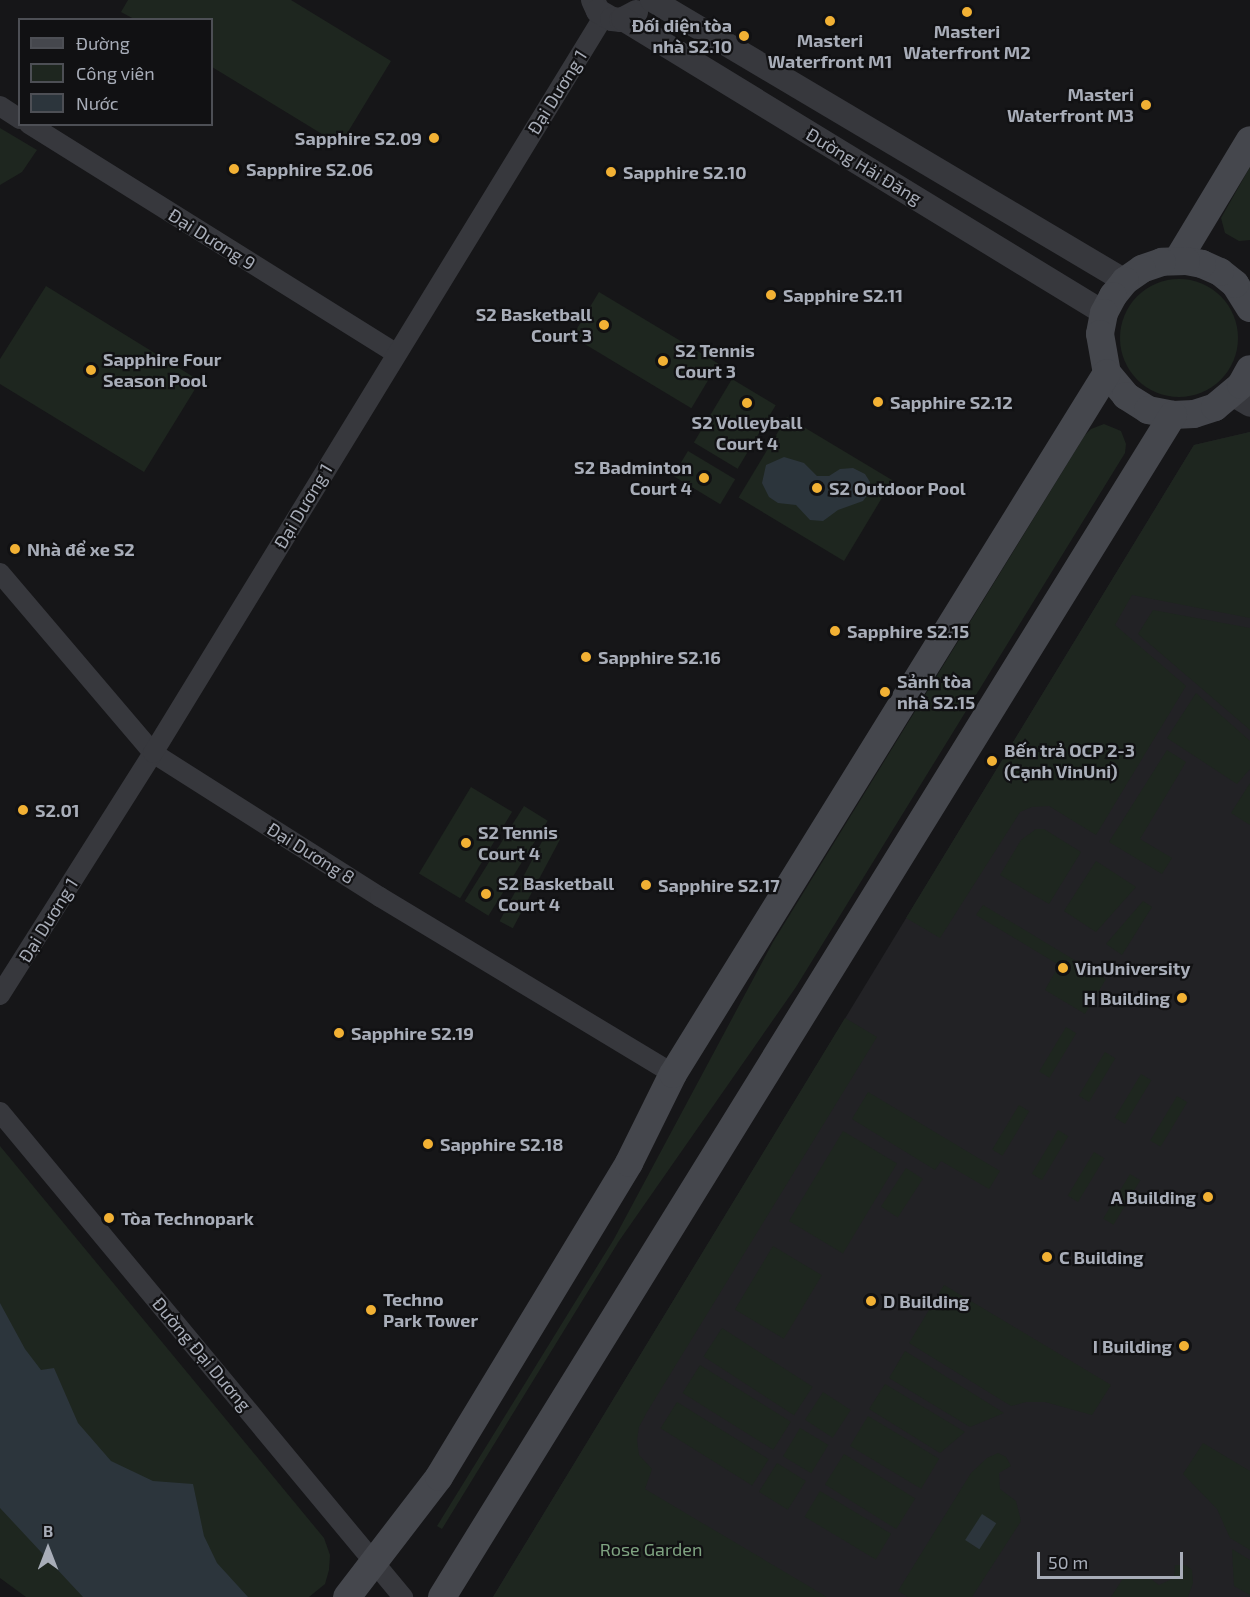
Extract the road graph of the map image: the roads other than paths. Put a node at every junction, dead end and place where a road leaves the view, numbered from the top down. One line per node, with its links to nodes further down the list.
1 (643, 0): 3 (street)
2 (652, 0): 9 (street, Đường Hải Đăng)
3 (607, 12): 11 (street, Đường Hải Đăng); 12 (street, Đại Dương 1)
4 (0, 106): 5 (street)
5 (18, 118)
6 (32, 126): 12 (street, Đại Dương 9)
7 (1250, 140): 8 (main road)
8 (1176, 261): 9 (main road); 10 (main road)
9 (1125, 281): 11 (main road)
10 (1248, 295)
11 (1104, 313): 14 (main road)
12 (396, 353): 18 (street, Đại Dương 1)
13 (1250, 370): 15 (main road)
14 (1107, 374): 16 (main road); 20 (main road)
15 (1241, 400): 16 (main road)
16 (1173, 415): 26 (main road)
17 (0, 573): 18 (street, Đại Dương 8)
18 (153, 753): 19 (street, Đại Dương 1); 20 (street, Đại Dương 8)
19 (0, 996)
20 (673, 1074): 22 (main road)
21 (0, 1112): 22 (street, Đường Đại Dương)
22 (375, 1562): 23 (main road); 24 (main road); 25 (street, Đường Đại Dương)
23 (347, 1597)
24 (360, 1597)
25 (403, 1597)
26 (442, 1597)

